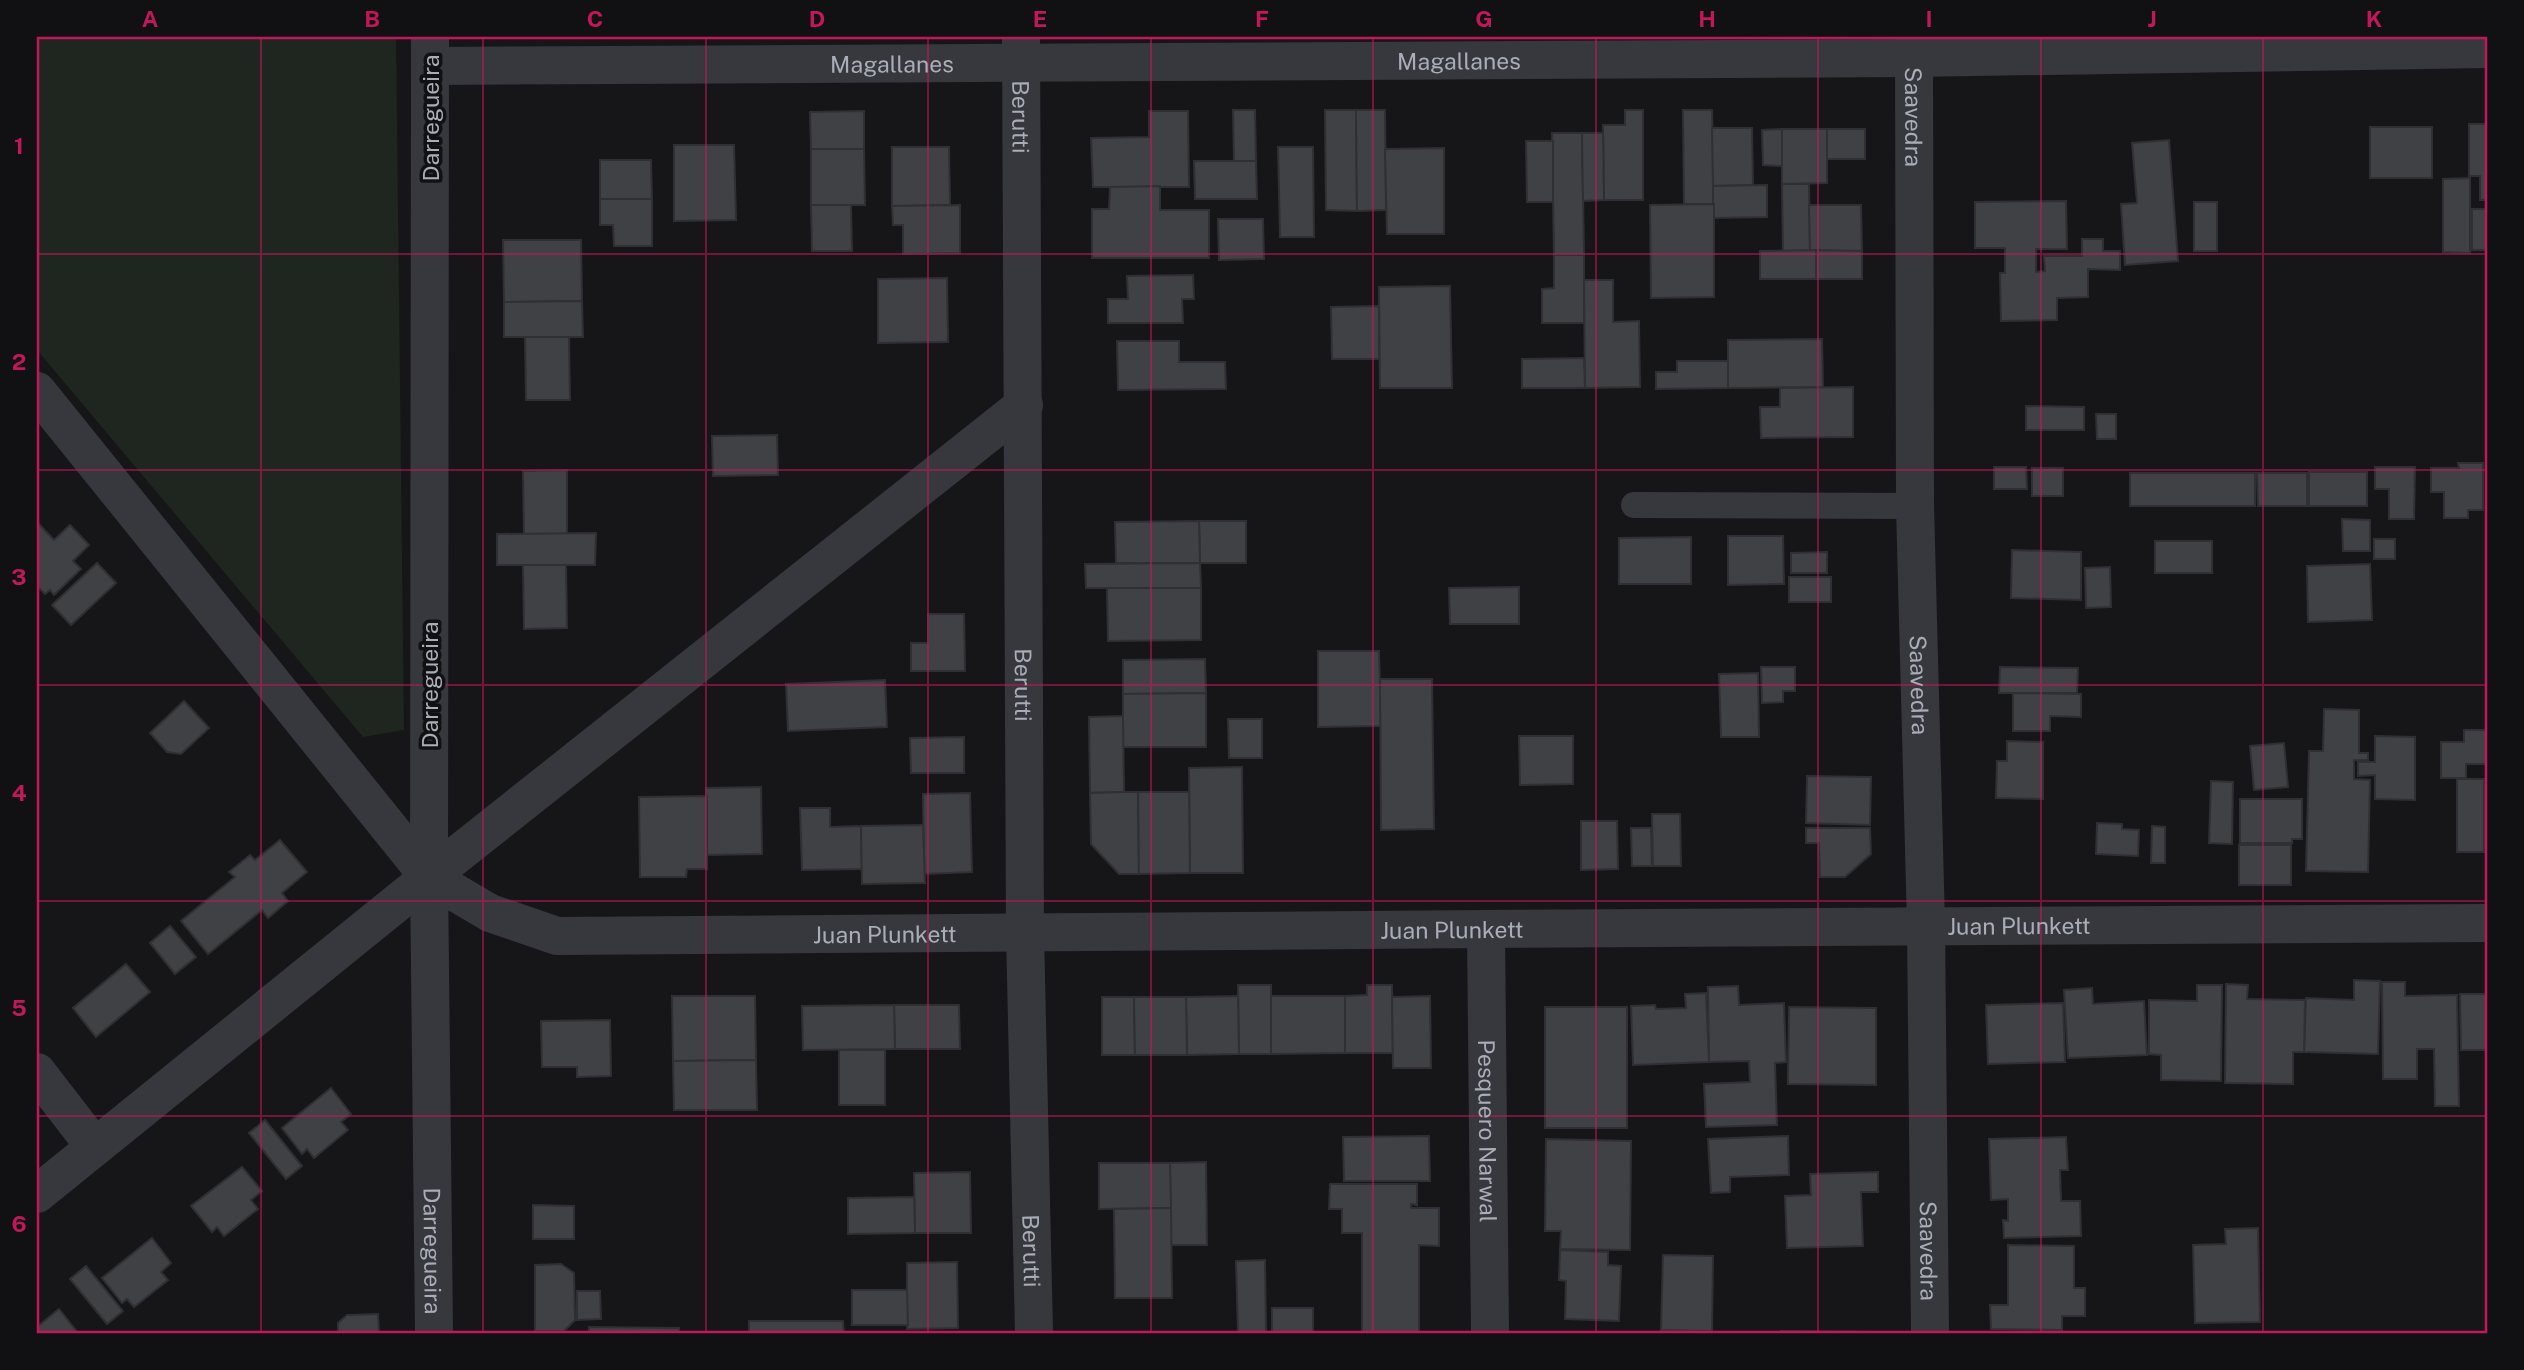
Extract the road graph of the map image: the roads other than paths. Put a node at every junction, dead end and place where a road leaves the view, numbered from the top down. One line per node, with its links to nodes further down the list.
1 (1914, 47): 2 (street, Magallanes); 3 (street, Magallanes); 8 (street, Saavedra)
2 (1021, 50): 4 (street, Magallanes); 6 (street, Berutti)
3 (2487, 50)
4 (430, 51): 9 (street, Darregueira)
5 (37, 391): 9 (street)
6 (1024, 405): 9 (street); 13 (street, Berutti)
7 (1634, 505): 8 (lane)
8 (1915, 506): 11 (street, Saavedra)
9 (429, 877): 13 (street, Juan Plunkett); 15 (street); 17 (street, Darregueira)
10 (2487, 923): 11 (street, Juan Plunkett)
11 (1926, 924): 12 (street, Juan Plunkett); 20 (street, Saavedra)
12 (1486, 930): 13 (street, Juan Plunkett); 19 (street, Pesquero Narwal)
13 (1026, 933): 18 (street, Berutti)
14 (37, 1072): 15 (street)
15 (95, 1147): 16 (street)
16 (37, 1194)
17 (434, 1333)
18 (1034, 1333)
19 (1490, 1333)
20 (1930, 1333)

